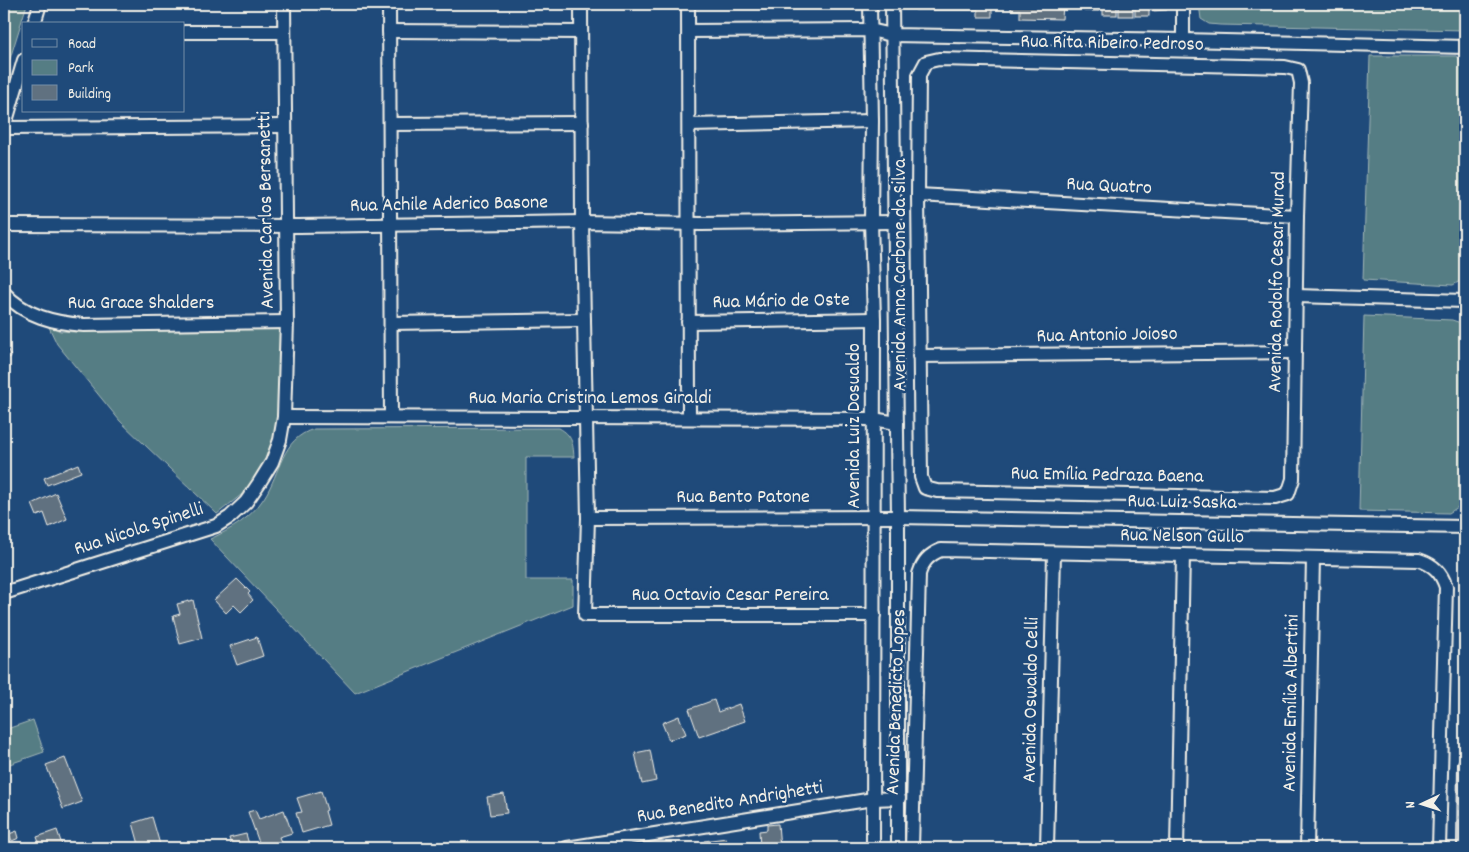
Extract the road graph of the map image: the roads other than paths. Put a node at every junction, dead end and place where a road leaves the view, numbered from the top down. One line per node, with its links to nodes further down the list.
1 (40, 4): 9 (street)
2 (284, 4): 14 (street, Avenida Carlos Bersanetti)
3 (389, 4): 11 (street)
4 (581, 4): 15 (street)
5 (688, 4): 12 (street)
6 (870, 4): 10 (street, Avenida Luiz Dosualdo)
7 (892, 4): 16 (street, Avenida Luiz Dosualdo)
8 (1183, 4): 17 (street)
9 (35, 22)
10 (870, 30): 12 (street); 16 (street); 22 (street, Avenida Luiz Dosualdo)
11 (389, 31): 15 (street); 24 (street)
12 (688, 31): 25 (street)
13 (185, 32): 14 (street)
14 (284, 32): 26 (street, Avenida Carlos Bersanetti)
15 (581, 32): 23 (street)
16 (892, 35): 17 (street); 32 (street, Avenida Luiz Dosualdo)
17 (1183, 40): 18 (street)
18 (1465, 47)
19 (926, 62): 21 (street, Rua Rita Ribeiro Pedroso); 28 (street, Avenida Anna Carbone da Silva)
20 (22, 67): 27 (street)
21 (1298, 70): 29 (street, Avenida Rodolfo Cesar Murad)
22 (872, 120): 25 (street); 31 (street, Avenida Luiz Dosualdo)
23 (582, 123): 24 (street); 30 (street)
24 (390, 124): 36 (street)
25 (689, 125): 33 (street)
26 (284, 126): 27 (street); 35 (street, Avenida Carlos Bersanetti)
27 (4, 128)
28 (918, 195): 29 (street, Rua Quatro); 46 (street, Avenida Anna Carbone da Silva)
29 (1297, 216): 38 (street, Avenida Rodolfo Cesar Murad)
30 (582, 222): 33 (street, Rua Achile Aderico Basone); 36 (street, Rua Achile Aderico Basone); 41 (street)
31 (871, 222): 32 (street, Rua Achile Aderico Basone); 33 (street, Rua Achile Aderico Basone); 40 (street, Avenida Luiz Dosualdo)
32 (894, 222): 52 (street, Avenida Luiz Dosualdo)
33 (688, 224): 43 (street)
34 (4, 225): 35 (street, Rua Achile Aderico Basone)
35 (286, 225): 36 (street, Rua Achile Aderico Basone); 42 (street, Avenida Carlos Bersanetti)
36 (391, 225): 44 (street)
37 (4, 293): 42 (street, Rua Grace Shalders)
38 (1296, 296): 39 (street); 45 (street, Avenida Rodolfo Cesar Murad)
39 (1465, 301)
40 (874, 319): 43 (street, Rua Mário de Oste); 51 (street, Avenida Luiz Dosualdo)
41 (584, 320): 44 (street); 50 (street)
42 (287, 322): 47 (street, Avenida Carlos Bersanetti)
43 (688, 322): 49 (street)
44 (391, 323): 48 (street)
45 (1295, 352): 46 (street, Rua Antonio Joioso); 54 (street, Avenida Rodolfo Cesar Murad)
46 (919, 356): 53 (street, Avenida Anna Carbone da Silva)
47 (284, 417): 48 (street, Rua Maria Cristina Lemos Giraldi); 63 (street, Rua Nicola Spinelli)
48 (392, 417): 50 (street, Rua Maria Cristina Lemos Giraldi)
49 (689, 417): 50 (street, Rua Maria Cristina Lemos Giraldi); 51 (street, Rua Maria Cristina Lemos Giraldi)
50 (586, 418): 57 (street)
51 (873, 419): 52 (street, Rua Maria Cristina Lemos Giraldi); 55 (street, Avenida Luiz Dosualdo)
52 (897, 423): 56 (street, Avenida Luiz Dosualdo)
53 (925, 488): 54 (street, Rua Emília Pedraza Baena)
54 (1288, 494)
55 (873, 517): 56 (street, Rua Bento Patone); 57 (street, Rua Bento Patone); 64 (street, Avenida Luiz Dosualdo)
56 (898, 517): 58 (street, Rua Luiz Saska); 66 (street, Avenida Luiz Dosualdo)
57 (588, 518): 64 (street, Rua Octavio Cesar Pereira)
58 (1465, 527)
59 (1054, 553): 60 (street, Rua Nelson Gullo); 61 (street, Rua Nelson Gullo); 72 (street, Avenida Oswaldo Celli)
60 (1183, 556): 62 (street, Rua Nelson Gullo); 73 (street)
61 (926, 558): 71 (street, Avenida Benedicto Lopes)
62 (1313, 558): 74 (street, Avenida Emília Albertini); 75 (street, Rua Nelson Gullo)
63 (4, 592)
64 (874, 615): 67 (street, Avenida Luiz Dosualdo)
65 (1465, 764): 76 (street)
66 (899, 798): 67 (street, Rua Benedito Andrighetti); 70 (street, Avenida Luiz Dosualdo)
67 (874, 799): 68 (street, Rua Benedito Andrighetti); 69 (street, Avenida Luiz Dosualdo)
68 (567, 848)
69 (873, 848)
70 (898, 848)
71 (912, 848)
72 (1047, 848)
73 (1177, 848)
74 (1307, 848)
75 (1439, 848)
76 (1464, 848)

